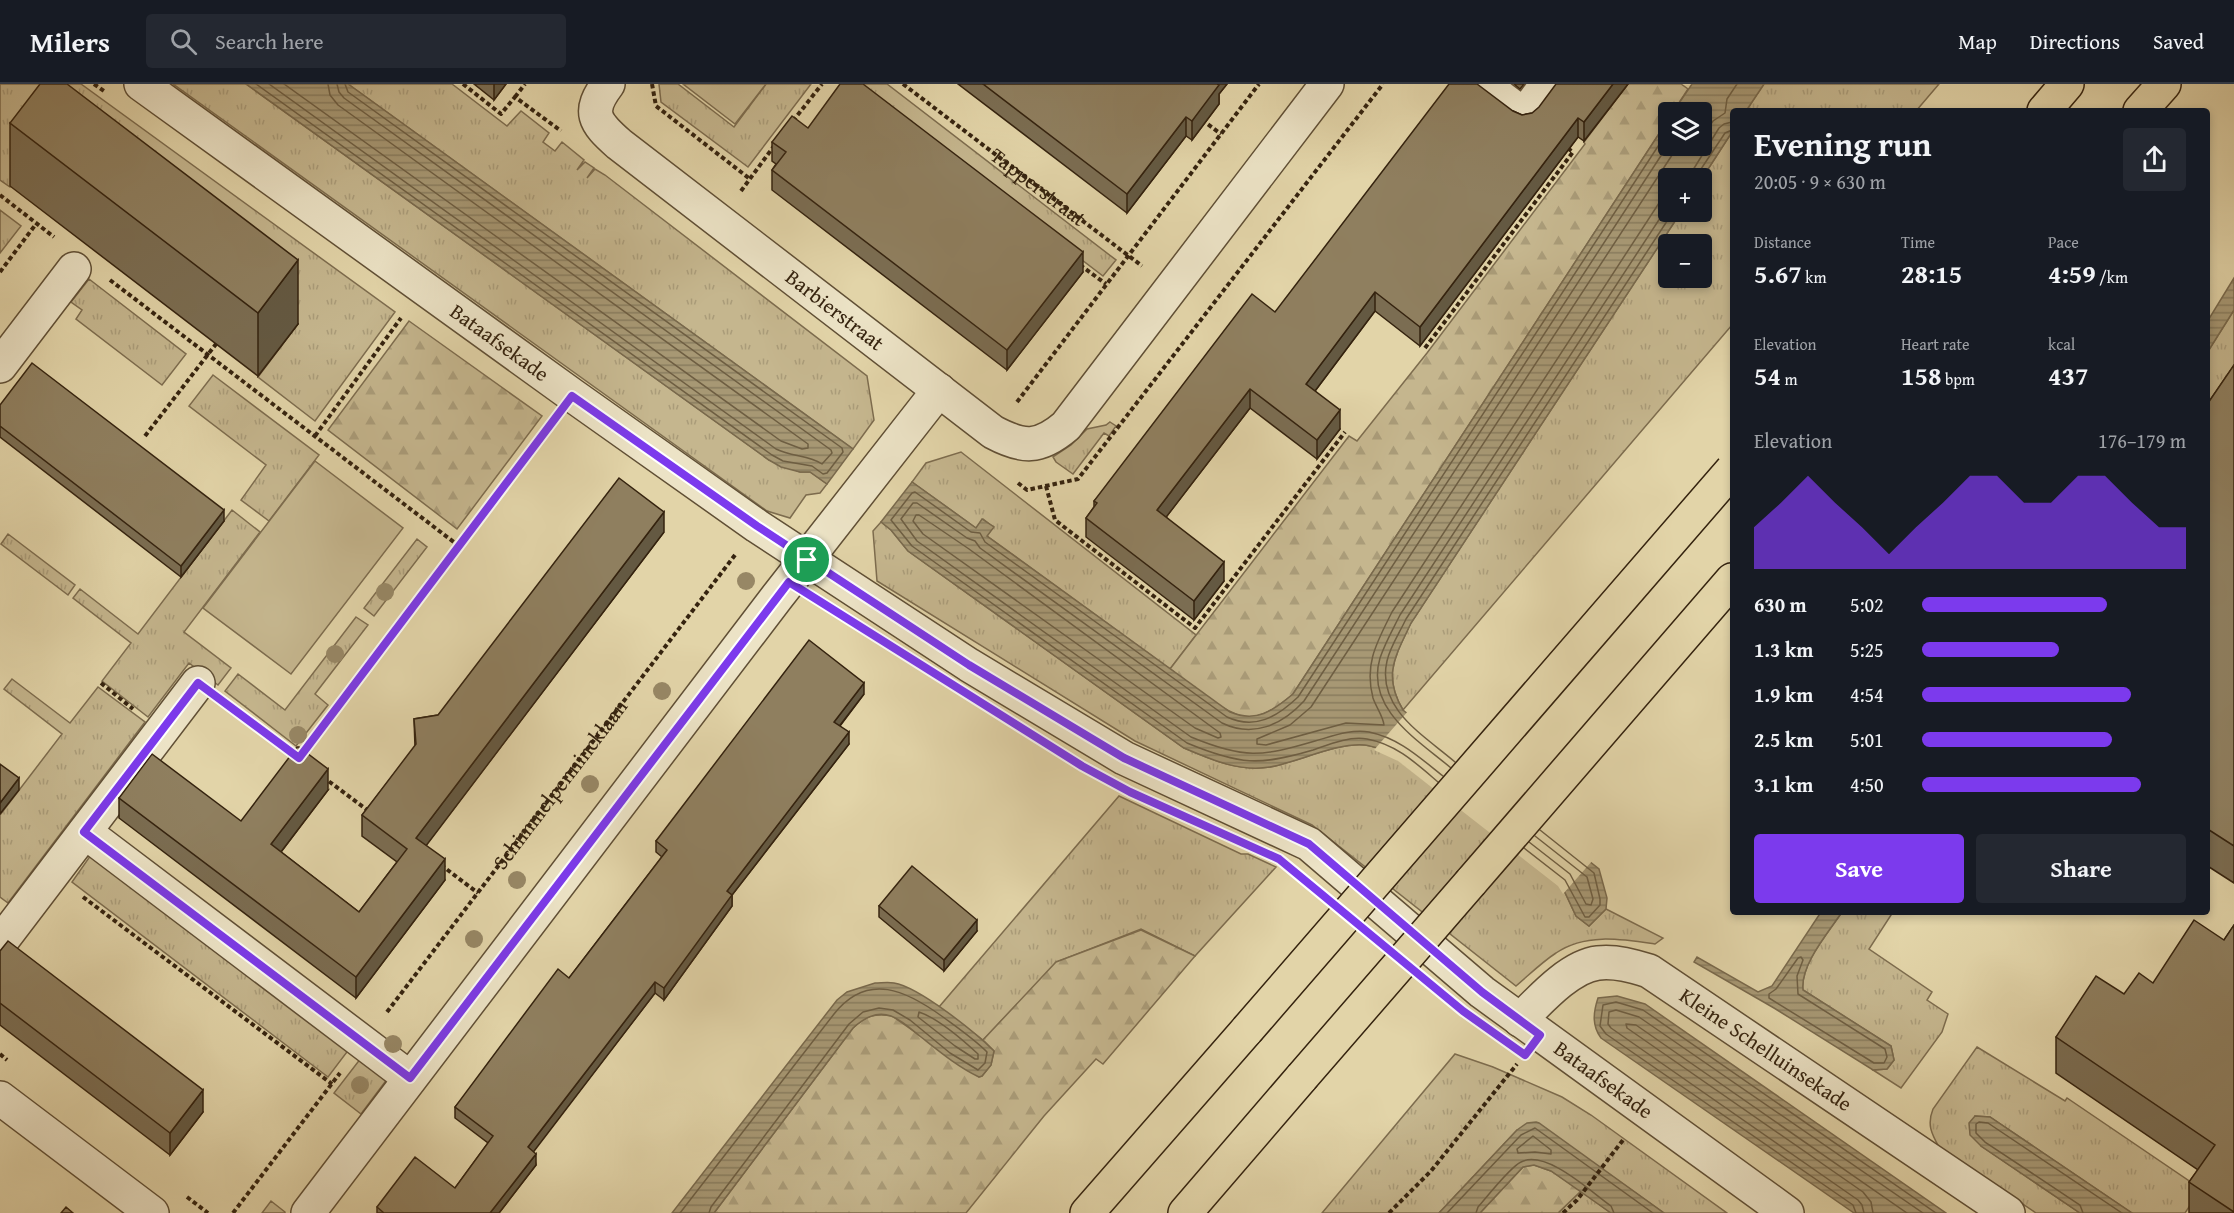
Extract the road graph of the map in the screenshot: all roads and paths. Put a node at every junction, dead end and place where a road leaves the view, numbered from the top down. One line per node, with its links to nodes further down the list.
1 (141, 84): 44 (street, Bataafsekade)
2 (463, 84): 15 (path)
3 (525, 84): 15 (path)
4 (608, 84): 19 (street)
5 (652, 84): 26 (path)
6 (822, 84): 21 (path)
7 (903, 84): 31 (path, Tapperstraat)
8 (1258, 84): 23 (path)
9 (1327, 84): 37 (street)
10 (1383, 84): 50 (path)
11 (1483, 84): 18 (street)
12 (1547, 84): 18 (street)
13 (2067, 84): 16 (highway)
14 (2164, 84): 17 (highway)
15 (515, 97): 22 (path)
16 (2047, 108)
17 (2143, 108)
18 (1524, 115): 40 (path)
19 (595, 116): 22 (path); 28 (street, Barbierstraat)
20 (1202, 120): 23 (path)
21 (788, 128)
22 (560, 131): 25 (path)
23 (1221, 134): 31 (path)
24 (781, 137): 26 (path)
25 (569, 138)
26 (750, 179): 28 (path)
27 (0, 195): 29 (path)
28 (718, 221): 43 (street, Barbierstraat)
29 (36, 224): 30 (path); 34 (path)
30 (54, 238)
31 (1128, 255): 36 (path); 37 (path, Tapperstraat)
32 (1078, 263): 36 (path)
33 (74, 269): 42 (street)
34 (0, 272)
35 (108, 279): 41 (path)
36 (1106, 284): 45 (path)
37 (1172, 289): 43 (street)
38 (407, 309): 48 (path)
39 (216, 344): 41 (path)
40 (1425, 348)
41 (207, 354): 47 (path); 48 (path)
42 (0, 366)
43 (939, 390): 54 (street)
44 (572, 396): 52 (street, Bataafsekade); 53 (path)
45 (1010, 410)
46 (1345, 432): 51 (path)
47 (145, 435)
48 (315, 436): 53 (path)
49 (1730, 472): 73 (highway, bridge)
50 (1017, 482)
51 (1055, 519)
52 (757, 526): 54 (street, Bataafsekade); 62 (path, Schimmelpennincklaan)
53 (459, 546): 56 (path)
54 (807, 560): 64 (street, Bataafsekade); 66 (street)
55 (1730, 582): 74 (highway, bridge)
56 (198, 683): 59 (street)
57 (318, 773): 58 (path)
58 (375, 815)
59 (84, 832): 61 (street); 65 (street)
60 (441, 865): 62 (path)
61 (53, 874): 63 (street); 67 (path)
62 (479, 893): 65 (path, Schimmelpennincklaan)
63 (0, 943)
64 (1530, 1028): 75 (path); 77 (street, Bataafsekade); 78 (street, Kleine Schelluinsekade)
65 (364, 1043): 66 (street); 67 (path, Schimmelpennincklaan)
66 (410, 1078): 72 (street)
67 (332, 1084): 71 (path, Schimmelpennincklaan)
68 (0, 1098): 70 (street)
69 (1624, 1138): 76 (path)
70 (152, 1213)
71 (233, 1213)
72 (308, 1213)
73 (1087, 1213)
74 (1185, 1213)
75 (1389, 1213)
76 (1563, 1213)
77 (1787, 1213)
78 (2007, 1213)

